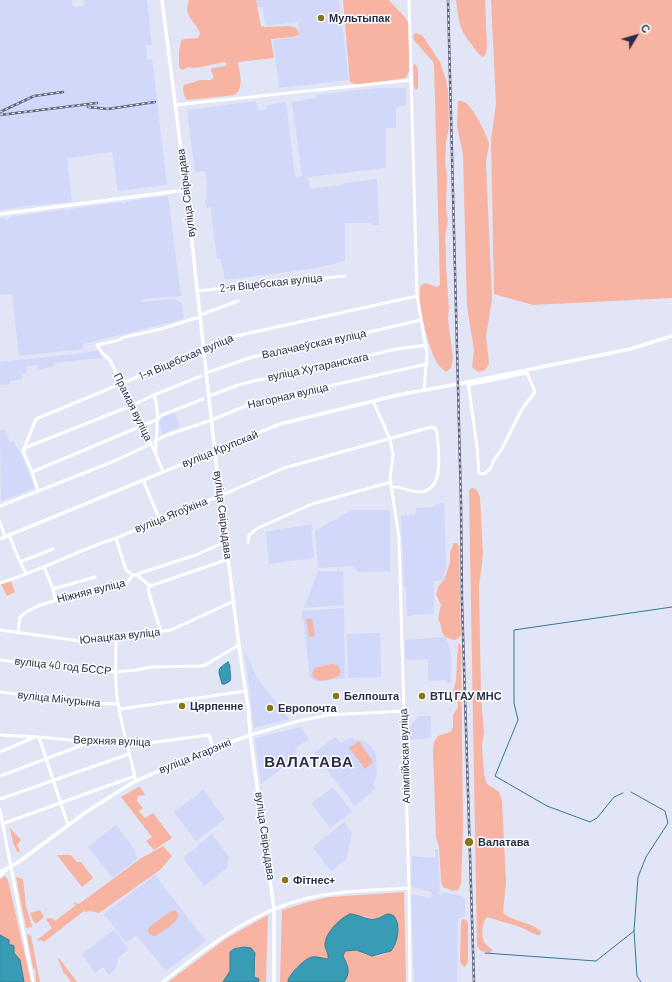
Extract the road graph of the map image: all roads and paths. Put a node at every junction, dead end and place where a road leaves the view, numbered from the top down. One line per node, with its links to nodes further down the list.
1 (162, 0): 4 (main road, вуліца Свірыдава)
2 (409, 0): 3 (street)
3 (411, 80): 4 (street); 9 (street)
4 (175, 105): 5 (main road, вуліца Свірыдава)
5 (186, 191): 6 (main road); 8 (main road, вуліца Свірыдава)
6 (0, 214)
7 (345, 276): 8 (street, 2-я Віцебская вуліца)
8 (197, 291): 11 (main road, вуліца Свірыдава)
9 (417, 296): 12 (street); 16 (street, 1-я Віцебская вуліца)
10 (238, 301): 11 (street, 2-я Віцебская вуліца)
11 (200, 317): 14 (street, 2-я Віцебская вуліца); 16 (main road, вуліца Свірыдава)
12 (421, 320): 15 (street); 18 (street, Валачаеўская вуліца)
13 (672, 336): 19 (main road, вуліца Крупскай)
14 (97, 345): 21 (street, Прамая вуліца)
15 (426, 345): 17 (street); 25 (street, вуліца Хутаранскага)
16 (204, 349): 21 (street, 1-я Віцебская вуліца); 30 (main road, вуліца Свірыдава)
17 (427, 364): 23 (street); 30 (street, Нагорная вуліца)
18 (209, 372)
19 (527, 372): 22 (main road, вуліца Крупскай); 22 (street)
20 (201, 376): 24 (street)
21 (122, 384): 28 (street, Прамая вуліца); 36 (street, 1-я Віцебская вуліца)
22 (468, 384): 23 (main road, вуліца Крупскай)
23 (424, 390): 27 (main road, вуліца Крупскай)
24 (154, 395): 28 (street); 29 (street)
25 (212, 395)
26 (203, 399): 29 (street)
27 (374, 401): 32 (street); 35 (main road, вуліца Крупскай)
28 (133, 406): 31 (street, Прамая вуліца); 36 (street)
29 (158, 419): 31 (street); 33 (street)
30 (212, 420): 33 (street, Нагорная вуліца); 35 (main road, вуліца Свірыдава)
31 (142, 426): 34 (street, Прамая вуліца); 38 (street)
32 (390, 439): 41 (street); 42 (street, вуліца Ягоўкіна); 44 (street, вуліца Ягоўкіна)
33 (156, 442): 37 (street)
34 (151, 444): 37 (street, Прамая вуліца); 43 (street)
35 (216, 450): 39 (main road, вуліца Крупскай); 44 (main road, вуліца Свірыдава)
36 (23, 451): 38 (street)
37 (156, 454): 39 (street, Прамая вуліца)
38 (32, 472): 43 (street)
39 (163, 472): 40 (main road, вуліца Крупскай)
40 (143, 480): 46 (street); 48 (main road, вуліца Крупскай)
41 (391, 482): 42 (street, Алімпійская вуліца); 52 (street)
42 (392, 487): 77 (street, Алімпійская вуліца)
43 (38, 491): 45 (street)
44 (221, 495): 46 (street, вуліца Ягоўкіна); 51 (main road, вуліца Свірыдава)
45 (0, 506)
46 (160, 520): 49 (street, вуліца Ягоўкіна)
47 (0, 522): 48 (street)
48 (7, 536): 50 (main road, вуліца Крупскай); 55 (street)
49 (116, 538): 56 (street, вуліца Ягоўкіна); 58 (street)
50 (0, 539)
51 (226, 541): 54 (main road, вуліца Свірыдава); 59 (street)
52 (248, 542)
53 (54, 549): 55 (street)
54 (229, 559): 62 (street); 65 (main road, вуліца Свірыдава)
55 (20, 562): 57 (street)
56 (44, 567): 57 (street, вуліца Ягоўкіна); 63 (street)
57 (26, 573): 61 (street, вуліца Ягоўкіна)
58 (133, 574): 59 (street, Ніжняя вуліца); 64 (street, Ніжняя вуліца)
59 (137, 575): 62 (street, Ніжняя вуліца)
60 (95, 577): 63 (street)
61 (0, 582)
62 (150, 586): 67 (street)
63 (53, 589): 64 (street)
64 (55, 599): 68 (street, Ніжняя вуліца)
65 (234, 601): 67 (street, Юнацкая вуліца); 70 (main road, вуліца Свірыдава)
66 (0, 630): 68 (street, Юнацкая вуліца)
67 (161, 632): 69 (street, Юнацкая вуліца)
68 (18, 633): 69 (street, Юнацкая вуліца)
69 (116, 638): 72 (street)
70 (239, 645): 72 (street, вуліца 40 год БССР); 73 (main road, вуліца Свірыдава)
71 (0, 660): 72 (street, вуліца 40 год БССР)
72 (116, 672): 75 (street)
73 (246, 691): 76 (street); 79 (main road, вуліца Свірыдава)
74 (0, 692): 75 (street, вуліца Мічурына)
75 (118, 704): 76 (street)
76 (120, 709): 82 (street)
77 (404, 711): 79 (street, вуліца Агарэнкі); 99 (street, Алімпійская вуліца)
78 (0, 735): 80 (street, Верхняя вуліца)
79 (250, 735): 83 (main road, вуліца Агарэнкі); 100 (main road, вуліца Свірыдава)
80 (38, 737): 81 (street, Верхняя вуліца); 84 (street); 86 (street)
81 (90, 742): 82 (street, Верхняя вуліца); 86 (street)
82 (127, 744): 83 (street, Верхняя вуліца); 85 (street)
83 (213, 748): 90 (main road, вуліца Агарэнкі)
84 (0, 752)
85 (129, 754): 88 (street); 89 (street)
86 (46, 758): 87 (street); 89 (street)
87 (0, 776)
88 (135, 776): 90 (street); 92 (street)
89 (54, 781): 91 (street); 92 (street)
90 (136, 781): 95 (main road, вуліца Агарэнкі)
91 (0, 799)
92 (60, 803): 94 (street); 95 (street)
93 (0, 810): 94 (street)
94 (2, 824): 96 (street)
95 (68, 825): 96 (main road, вуліца Агарэнкі)
96 (11, 866): 97 (main road); 98 (main road); 101 (street)
97 (0, 872)
98 (0, 876)
99 (409, 888): 100 (street); 104 (street, Алімпійская вуліца)
100 (274, 909): 102 (street); 103 (main road, вуліца Свірыдава)
101 (33, 982)
102 (163, 982)
103 (274, 982)
104 (410, 982)

